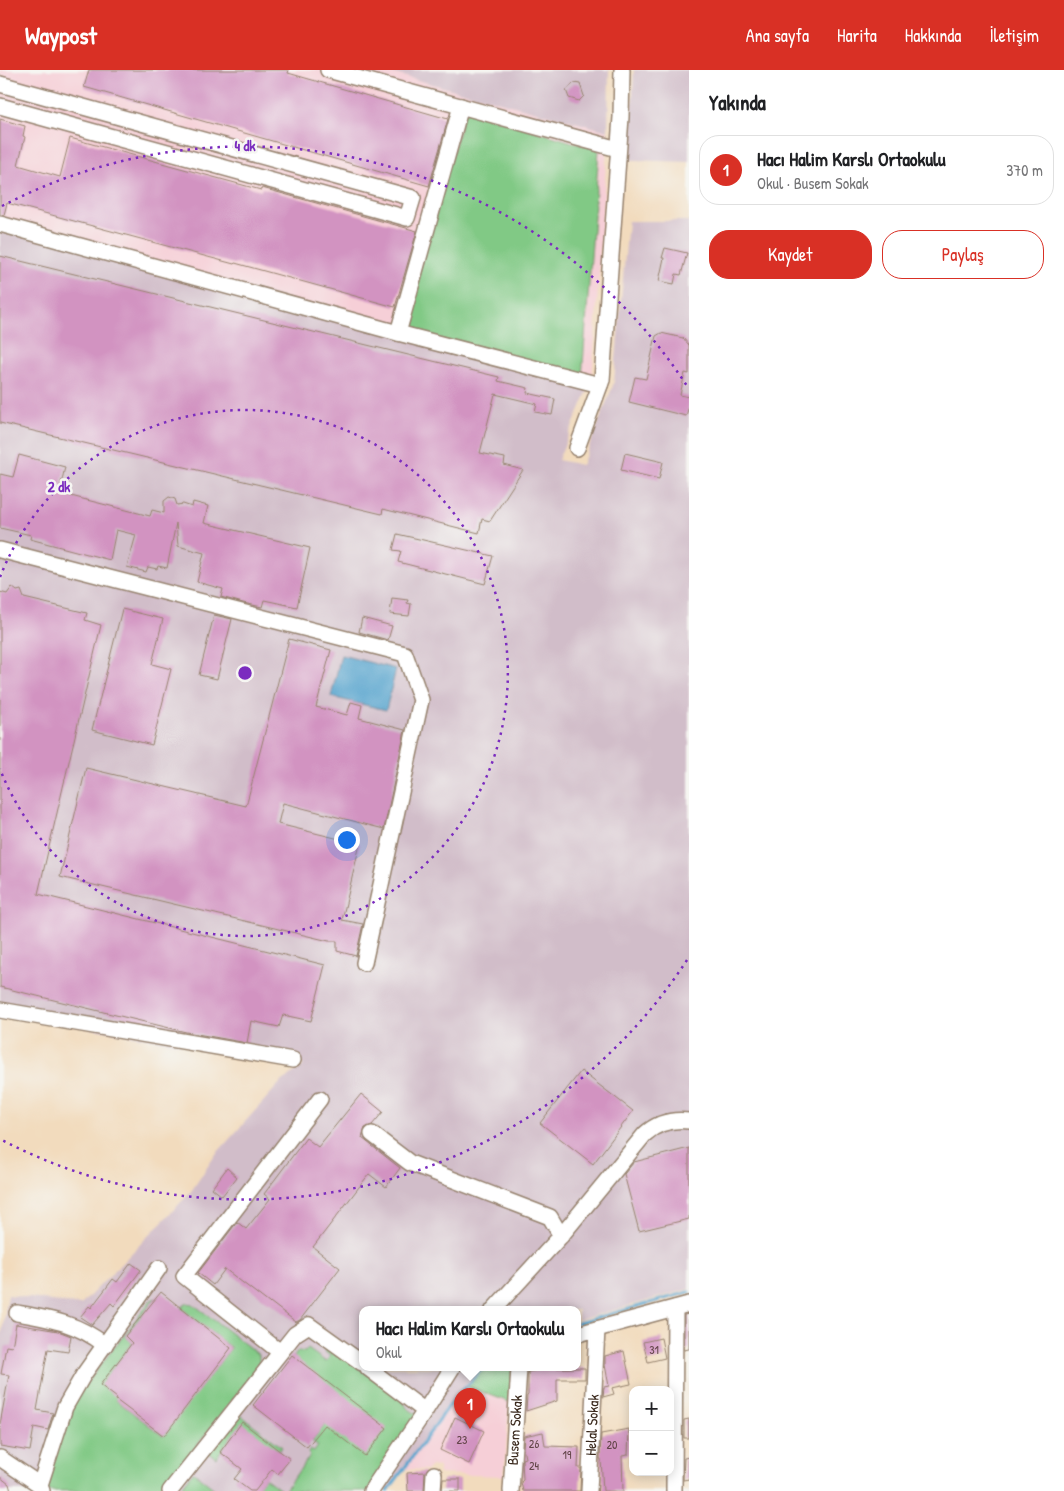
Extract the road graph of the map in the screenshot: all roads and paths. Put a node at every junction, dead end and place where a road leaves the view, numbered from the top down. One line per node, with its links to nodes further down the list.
1 (328, 70): 5 (street)
2 (622, 70): 6 (street)
3 (0, 84): 4 (street)
4 (0, 106)
5 (460, 106): 6 (street); 8 (street)
6 (618, 149): 9 (street)
7 (0, 224): 8 (street)
8 (398, 333): 9 (street)
9 (600, 385): 10 (street)
10 (577, 448)
11 (0, 550): 12 (street)
12 (364, 964)
13 (0, 1010): 14 (street)
14 (293, 1060)
15 (320, 1099): 26 (street)
16 (689, 1120): 18 (street)
17 (372, 1134): 18 (street)
18 (561, 1236): 20 (street)
19 (160, 1268): 25 (street)
20 (497, 1306)
21 (682, 1306): 23 (street); 40 (street)
22 (18, 1313): 25 (street)
23 (597, 1329): 24 (street); 39 (street, Helal Sokak)
24 (581, 1333)
25 (105, 1345): 34 (street)
26 (280, 1352): 27 (street); 35 (street)
27 (359, 1362)
28 (372, 1371): 31 (street)
29 (450, 1371): 31 (street)
30 (519, 1371): 38 (street, Busem Sokak)
31 (425, 1412): 36 (street)
32 (0, 1458): 34 (street)
33 (434, 1474): 37 (street)
34 (41, 1488)
35 (170, 1491)
36 (371, 1491)
37 (433, 1491)
38 (511, 1491)
39 (589, 1491)
40 (674, 1491)

